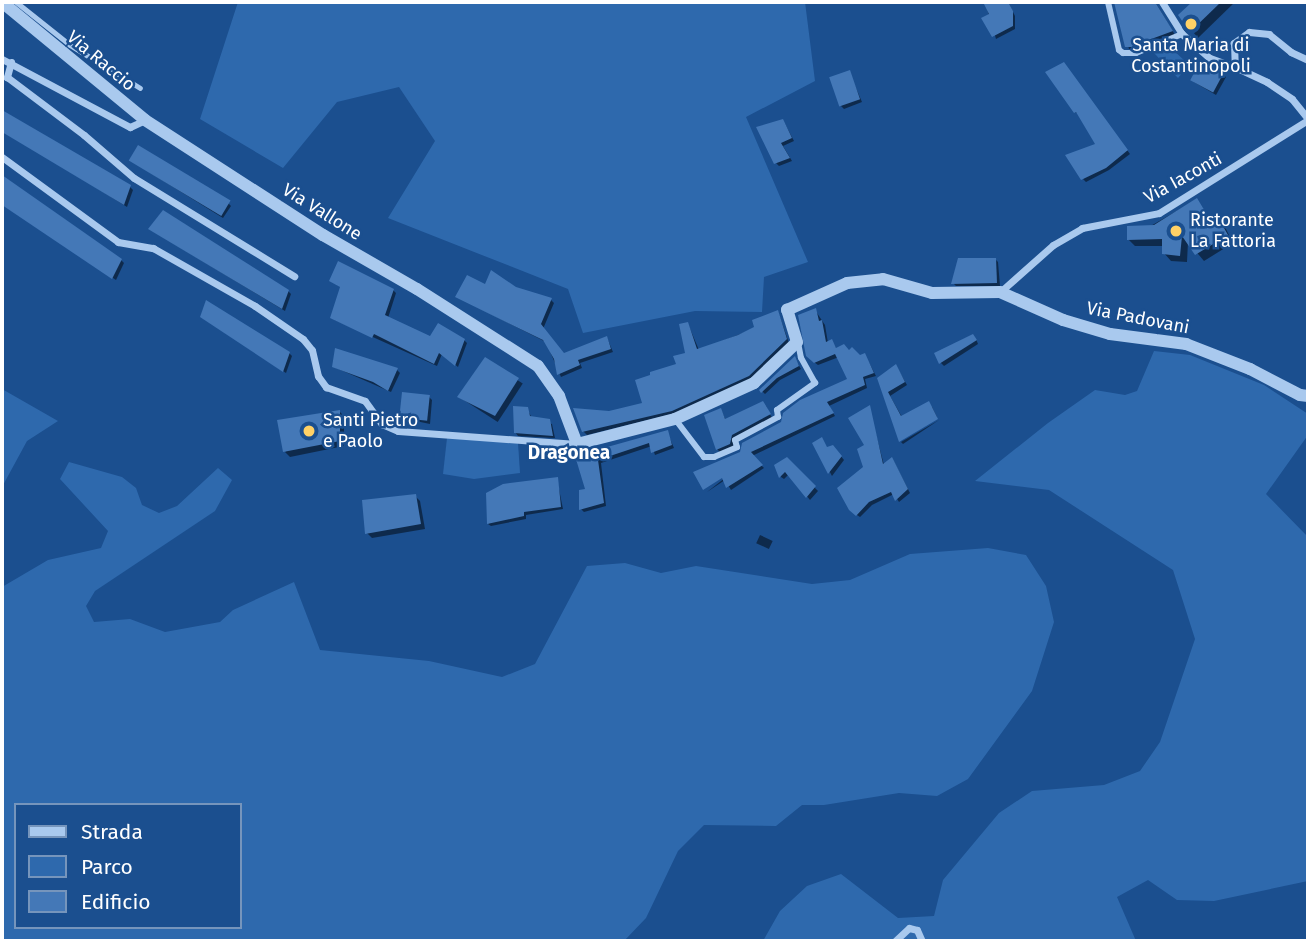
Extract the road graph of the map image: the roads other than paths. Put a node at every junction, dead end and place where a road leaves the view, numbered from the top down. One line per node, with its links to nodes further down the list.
1 (2, 2): 12 (street, Via Raccio)
2 (16, 2): 10 (lane)
3 (1108, 2): 5 (street)
4 (1162, 2): 5 (street, Via Iaconti)
5 (1182, 34): 9 (street, Via Iaconti)
6 (2, 59): 8 (street, Via Vallone)
7 (1308, 60): 9 (street)
8 (11, 62): 12 (street, Via Vallone); 14 (street)
9 (1236, 67): 11 (street, Via Iaconti)
10 (140, 88)
11 (1308, 119): 15 (street, Via Iaconti)
12 (145, 120): 19 (street, Via Vallone)
13 (2, 157): 19 (street)
14 (294, 276)
15 (1000, 292): 16 (street); 17 (street, Via Padovani)
16 (797, 342): 18 (street); 18 (street)
17 (1308, 396)
18 (675, 419): 19 (street)
19 (577, 444)
20 (895, 941): 21 (street)
21 (922, 941)

